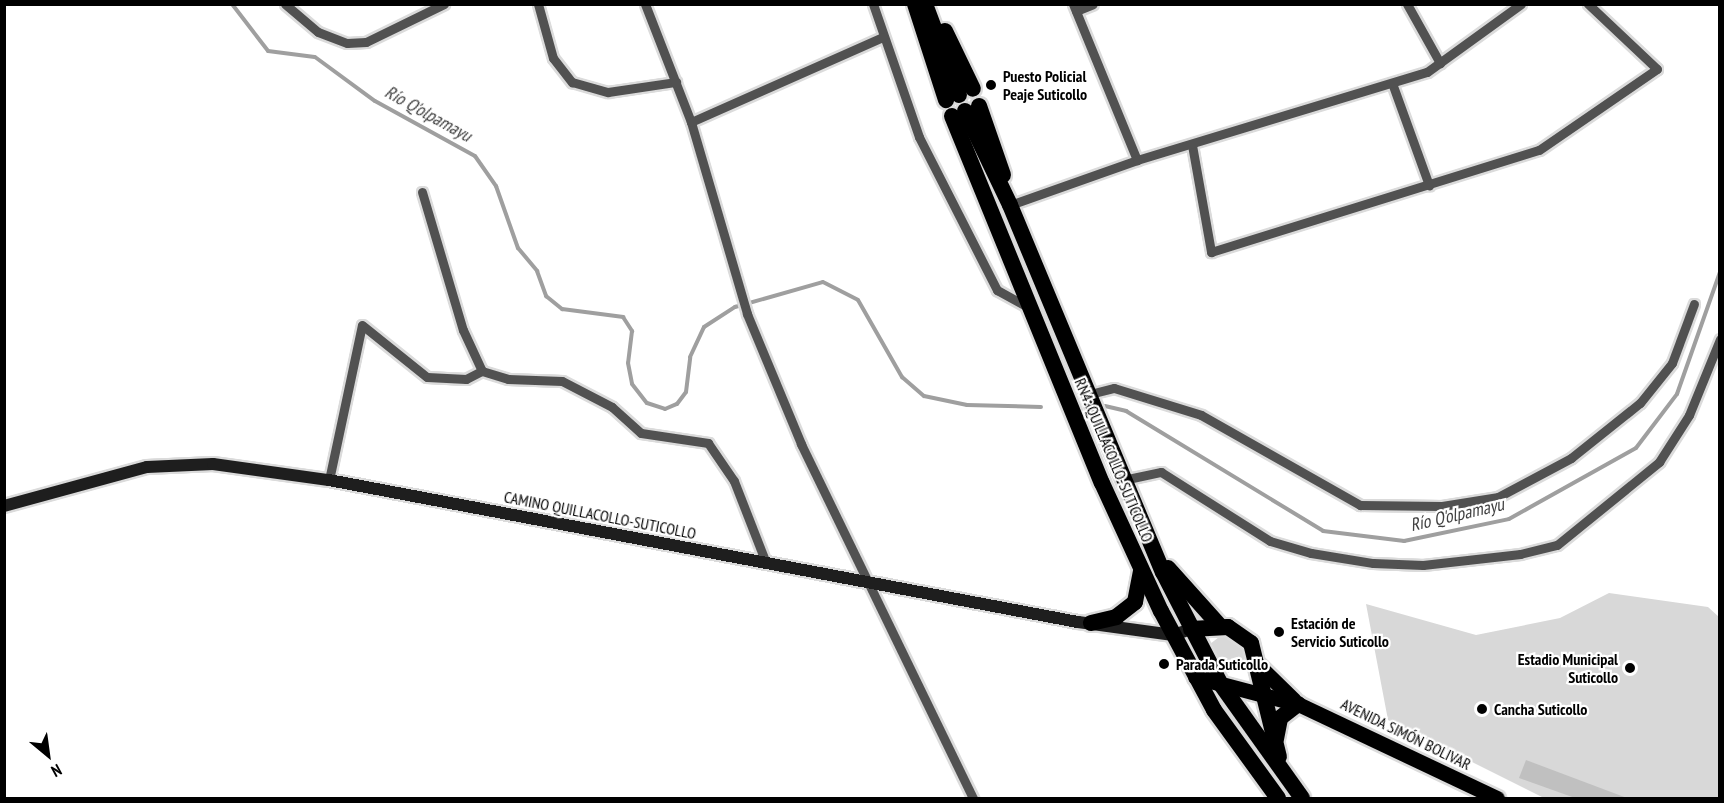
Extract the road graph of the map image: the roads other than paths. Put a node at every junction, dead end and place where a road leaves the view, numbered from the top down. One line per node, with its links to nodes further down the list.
1 (285, 4): 2 (street)
2 (444, 4)
3 (538, 4): 15 (street)
4 (645, 4): 15 (street)
5 (873, 4): 13 (street)
6 (915, 4): 7 (highway)
7 (927, 4)
8 (1094, 4): 12 (street)
9 (1407, 4): 14 (street)
10 (1521, 4): 14 (street)
11 (1588, 4): 20 (street)
12 (1075, 8): 19 (street)
13 (883, 37): 17 (street); 24 (street)
14 (1440, 63): 16 (street)
15 (676, 82): 17 (street)
16 (1392, 83): 18 (street); 20 (street)
17 (691, 122): 34 (street)
18 (1192, 146): 19 (street); 20 (street)
19 (1137, 160): 22 (street)
20 (1429, 185)
21 (422, 192): 26 (street)
22 (1010, 205): 24 (highway, RN4: QUILLACOLLO-SUTICOLLO); 27 (highway, RN4: QUILLACOLLO-SUTICOLLO)
23 (1694, 304): 27 (street)
24 (1033, 310): 33 (highway, RN4: QUILLACOLLO-SUTICOLLO)
25 (1719, 339): 29 (street)
26 (482, 371): 28 (street); 32 (street)
27 (1086, 395): 29 (highway, RN4: QUILLACOLLO-SUTICOLLO)
28 (329, 480): 30 (main road, CAMINO QUILLACOLLO-SUTICOLLO); 32 (main road, CAMINO QUILLACOLLO-SUTICOLLO)
29 (1121, 481): 31 (highway, RN4: QUILLACOLLO-SUTICOLLO)
30 (4, 506)
31 (1151, 546): 36 (highway); 37 (highway, RN4: QUILLACOLLO-SUTICOLLO)
32 (766, 563): 34 (main road, CAMINO QUILLACOLLO-SUTICOLLO)
33 (1141, 569): 35 (highway); 38 (highway, RN4: QUILLACOLLO-SUTICOLLO)
34 (871, 581): 35 (main road, CAMINO QUILLACOLLO-SUTICOLLO); 46 (street)
35 (1091, 623): 38 (main road, CAMINO QUILLACOLLO-SUTICOLLO)
36 (1219, 625): 37 (highway); 39 (highway)
37 (1191, 629): 38 (main road, CAMINO QUILLACOLLO-SUTICOLLO); 41 (highway, RN4: QUILLACOLLO-SUTICOLLO)
38 (1173, 635): 40 (highway, RN4: QUILLACOLLO-SUTICOLLO)
39 (1258, 665): 42 (highway); 43 (main road, AVENIDA SIMÓN BOLIVAR)
40 (1195, 677): 41 (main road, AVENIDA SIMÓN BOLIVAR); 47 (highway, RN4: QUILLACOLLO-SUTICOLLO)
41 (1220, 683): 42 (main road, AVENIDA SIMÓN BOLIVAR); 45 (highway, RN4: QUILLACOLLO-SUTICOLLO)
42 (1262, 694): 43 (main road, AVENIDA SIMÓN BOLIVAR); 44 (highway)
43 (1299, 704): 44 (highway); 49 (main road, AVENIDA SIMÓN BOLIVAR)
44 (1276, 743): 45 (highway)
45 (1280, 764): 48 (highway, RN4: QUILLACOLLO-SUTICOLLO)
46 (973, 798)
47 (1278, 798)
48 (1302, 798)
49 (1497, 798)

